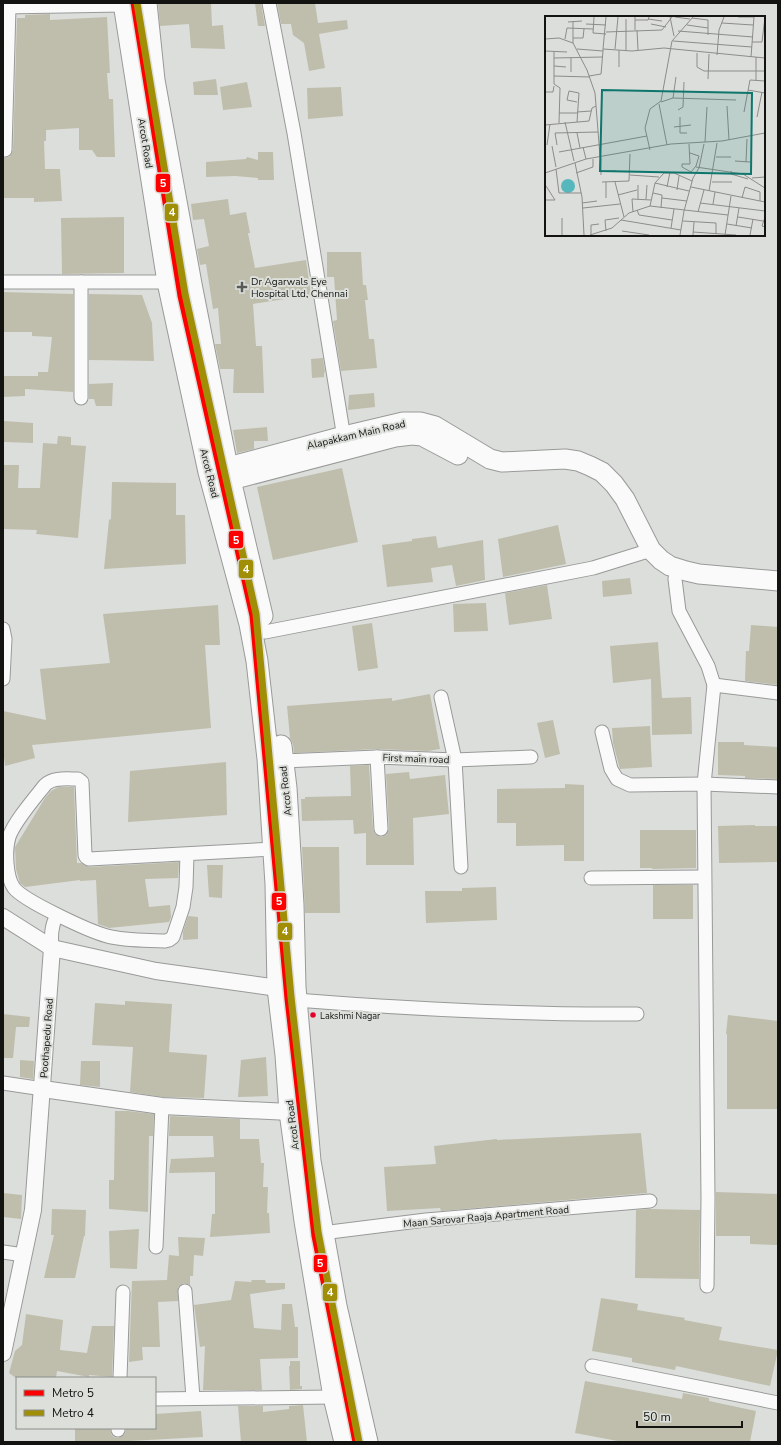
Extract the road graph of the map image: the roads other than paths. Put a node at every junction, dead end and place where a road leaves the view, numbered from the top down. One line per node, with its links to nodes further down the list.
1 (146, 3): 11 (main road, Arcot Road)
2 (269, 3): 10 (street)
3 (124, 4): 4 (street); 8 (main road, Arcot Road)
4 (6, 7): 5 (street)
5 (5, 150)
6 (3, 282): 7 (street)
7 (80, 282): 8 (street); 9 (street)
8 (168, 282): 11 (main road, Arcot Road)
9 (81, 398)
10 (345, 443): 11 (main road, Alapakkam Main Road); 12 (main road, Alapakkam Main Road)
11 (220, 476): 17 (main road, Arcot Road); 30 (main road, Arcot Road)
12 (646, 552): 13 (main road, Alapakkam Main Road); 17 (street)
13 (676, 574): 14 (main road, Alapakkam Main Road); 15 (main road, Alapakkam Main Road); 19 (street)
14 (778, 581)
15 (778, 593)
16 (3, 629): 18 (street)
17 (265, 632): 26 (main road, Arcot Road)
18 (3, 675)
19 (714, 685): 20 (street); 27 (street)
20 (778, 693)
21 (441, 697): 25 (street, First main road)
22 (602, 732): 27 (street)
23 (377, 757): 25 (street, First main road); 26 (street); 29 (street, First main road)
24 (531, 757): 25 (street)
25 (455, 760): 32 (street, First main road)
26 (282, 762): 39 (main road, Arcot Road)
27 (704, 784): 28 (street); 33 (street)
28 (778, 787)
29 (381, 829)
30 (274, 850): 31 (street); 38 (main road, Arcot Road)
31 (187, 854): 35 (street); 35 (street)
32 (461, 867)
33 (704, 877): 34 (street); 50 (street)
34 (591, 878)
35 (57, 914): 37 (street)
36 (3, 917): 37 (street)
37 (52, 948): 38 (street); 42 (street, Poothapedu Road)
38 (278, 988): 44 (main road, Arcot Road)
39 (296, 1000): 40 (street); 46 (main road, Arcot Road)
40 (638, 1014)
41 (3, 1083): 42 (street)
42 (43, 1089): 43 (street); 49 (street, Poothapedu Road)
43 (162, 1106): 44 (street); 47 (street)
44 (290, 1112): 56 (main road, Arcot Road)
45 (650, 1201): 46 (street, Maan Sarovar Raaja Apartment Road)
46 (322, 1233): 61 (main road, Arcot Road)
47 (156, 1247)
48 (3, 1252): 49 (street)
49 (24, 1255): 53 (street, Poothapedu Road)
50 (707, 1286)
51 (185, 1291): 57 (street)
52 (123, 1292): 55 (street)
53 (3, 1350)
54 (592, 1366): 59 (street)
55 (120, 1377)
56 (334, 1397): 57 (street); 60 (main road, Arcot Road)
57 (193, 1398): 58 (street)
58 (156, 1399)
59 (778, 1403)
60 (345, 1442)
61 (367, 1442)

